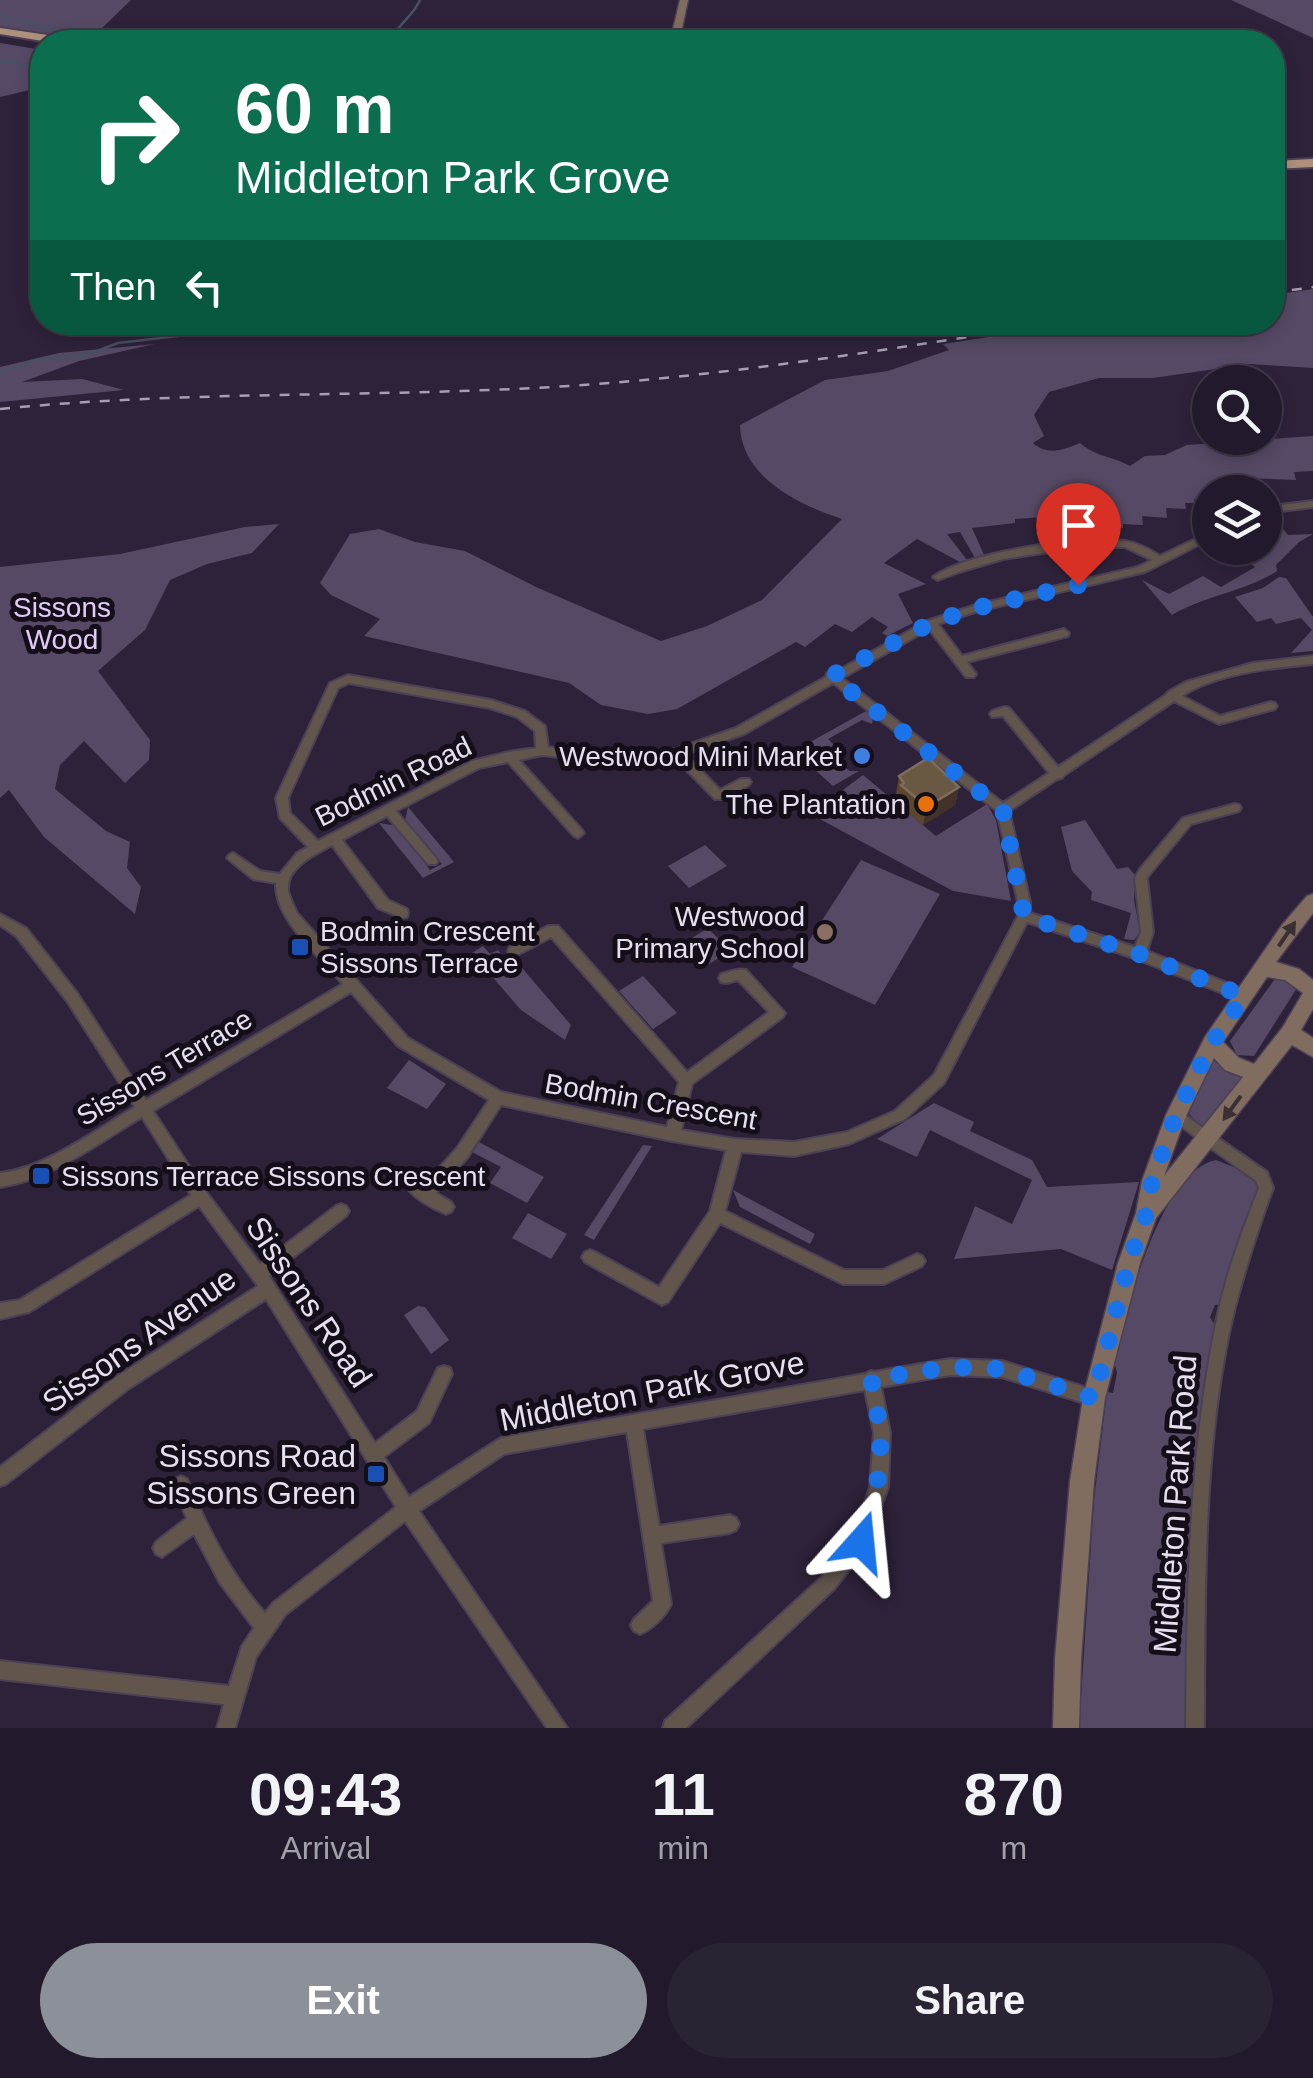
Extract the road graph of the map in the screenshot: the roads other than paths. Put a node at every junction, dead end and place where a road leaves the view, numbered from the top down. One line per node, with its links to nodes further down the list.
1 (684, 0): 2 (street)
2 (677, 30)
3 (0, 32): 4 (highway)
4 (30, 36)
5 (0, 41): 6 (highway)
6 (30, 46)
7 (1313, 154): 8 (highway)
8 (1285, 155)
9 (1313, 164): 10 (highway)
10 (1285, 165)
11 (1313, 504): 12 (street)
12 (1282, 508)
13 (1192, 544): 14 (street, Bodmin Road)
14 (1160, 561): 15 (street); 16 (street, Bodmin Road)
15 (938, 577)
16 (931, 623): 18 (street); 21 (street, Bodmin Road)
17 (1064, 633): 18 (street)
18 (961, 660): 20 (street)
19 (1313, 660): 22 (street)
20 (970, 674)
21 (831, 676): 26 (street, Bodmin Road); 32 (street)
22 (1172, 695): 23 (street); 28 (street)
23 (1271, 706)
24 (996, 714): 28 (street)
25 (542, 751): 26 (street, Bodmin Road); 27 (street, Bodmin Road); 35 (street)
26 (677, 753): 29 (street)
27 (509, 756): 31 (street, Bodmin Road); 33 (street)
28 (1058, 774): 32 (street)
29 (745, 782)
30 (1235, 808): 44 (street)
31 (388, 810): 34 (street, Bodmin Road); 37 (street)
32 (1003, 810): 41 (street)
33 (578, 833)
34 (334, 838): 35 (street, Bodmin Road); 40 (street)
35 (316, 847): 38 (street, Bodmin Road)
36 (233, 858): 38 (street)
37 (432, 862)
38 (283, 879): 47 (street, Bodmin Crescent)
39 (1313, 900): 45 (street, one-way to 39)
40 (402, 913)
41 (1024, 916): 44 (street); 59 (street, Bodmin Crescent)
42 (0, 919): 55 (street, Sissons Road)
43 (515, 951): 53 (street)
44 (1139, 954): 48 (street)
45 (1265, 969): 48 (street); 49 (street)
46 (726, 978): 53 (street)
47 (350, 986): 54 (street, Bodmin Crescent); 55 (street, Sissons Terrace)
48 (1244, 996): 50 (street)
49 (1290, 1033): 51 (street); 52 (street)
50 (1212, 1043): 52 (street); 56 (street)
51 (1313, 1049)
52 (1256, 1074): 58 (street, one-way to 58)
53 (686, 1081): 57 (street)
54 (498, 1098): 57 (street, Bodmin Crescent); 62 (street)
55 (145, 1109): 60 (street, Sissons Terrace); 61 (street, Sissons Road)
56 (1176, 1115): 58 (street, Middleton Park Road); 64 (street)
57 (672, 1135): 59 (street, Bodmin Crescent)
58 (1208, 1141): 64 (street); 90 (street, Middleton Park Road)
59 (735, 1145): 65 (street)
60 (0, 1180)
61 (201, 1197): 68 (street, Sissons Road); 69 (street)
62 (446, 1206)
63 (341, 1212): 68 (street, Sissons Avenue)
64 (1147, 1212): 72 (street)
65 (717, 1214): 66 (street); 67 (street)
66 (590, 1256)
67 (918, 1261)
68 (262, 1282): 74 (street, Sissons Road); 75 (street, Sissons Avenue)
69 (0, 1311)
70 (444, 1374): 74 (street)
71 (871, 1379): 72 (street, Middleton Park Grove); 73 (street, Middleton Park Grove); 88 (street)
72 (1094, 1398): 89 (street)
73 (634, 1424): 77 (street, Middleton Park Grove); 80 (street)
74 (374, 1454): 77 (street, Sissons Road)
75 (0, 1478)
76 (182, 1485): 78 (street)
77 (407, 1509): 82 (street, Middleton Park Grove); 87 (street, Sissons Road)
78 (196, 1522): 81 (street); 82 (street)
79 (730, 1524): 80 (street)
80 (653, 1536): 83 (street)
81 (162, 1548)
82 (264, 1625): 85 (street, Middleton Park Grove)
83 (640, 1625)
84 (0, 1670): 85 (street)
85 (234, 1696): 86 (street, Middleton Park Grove)
86 (226, 1728)
87 (558, 1728)
88 (672, 1728)
89 (1066, 1728)
90 (1195, 1728)

